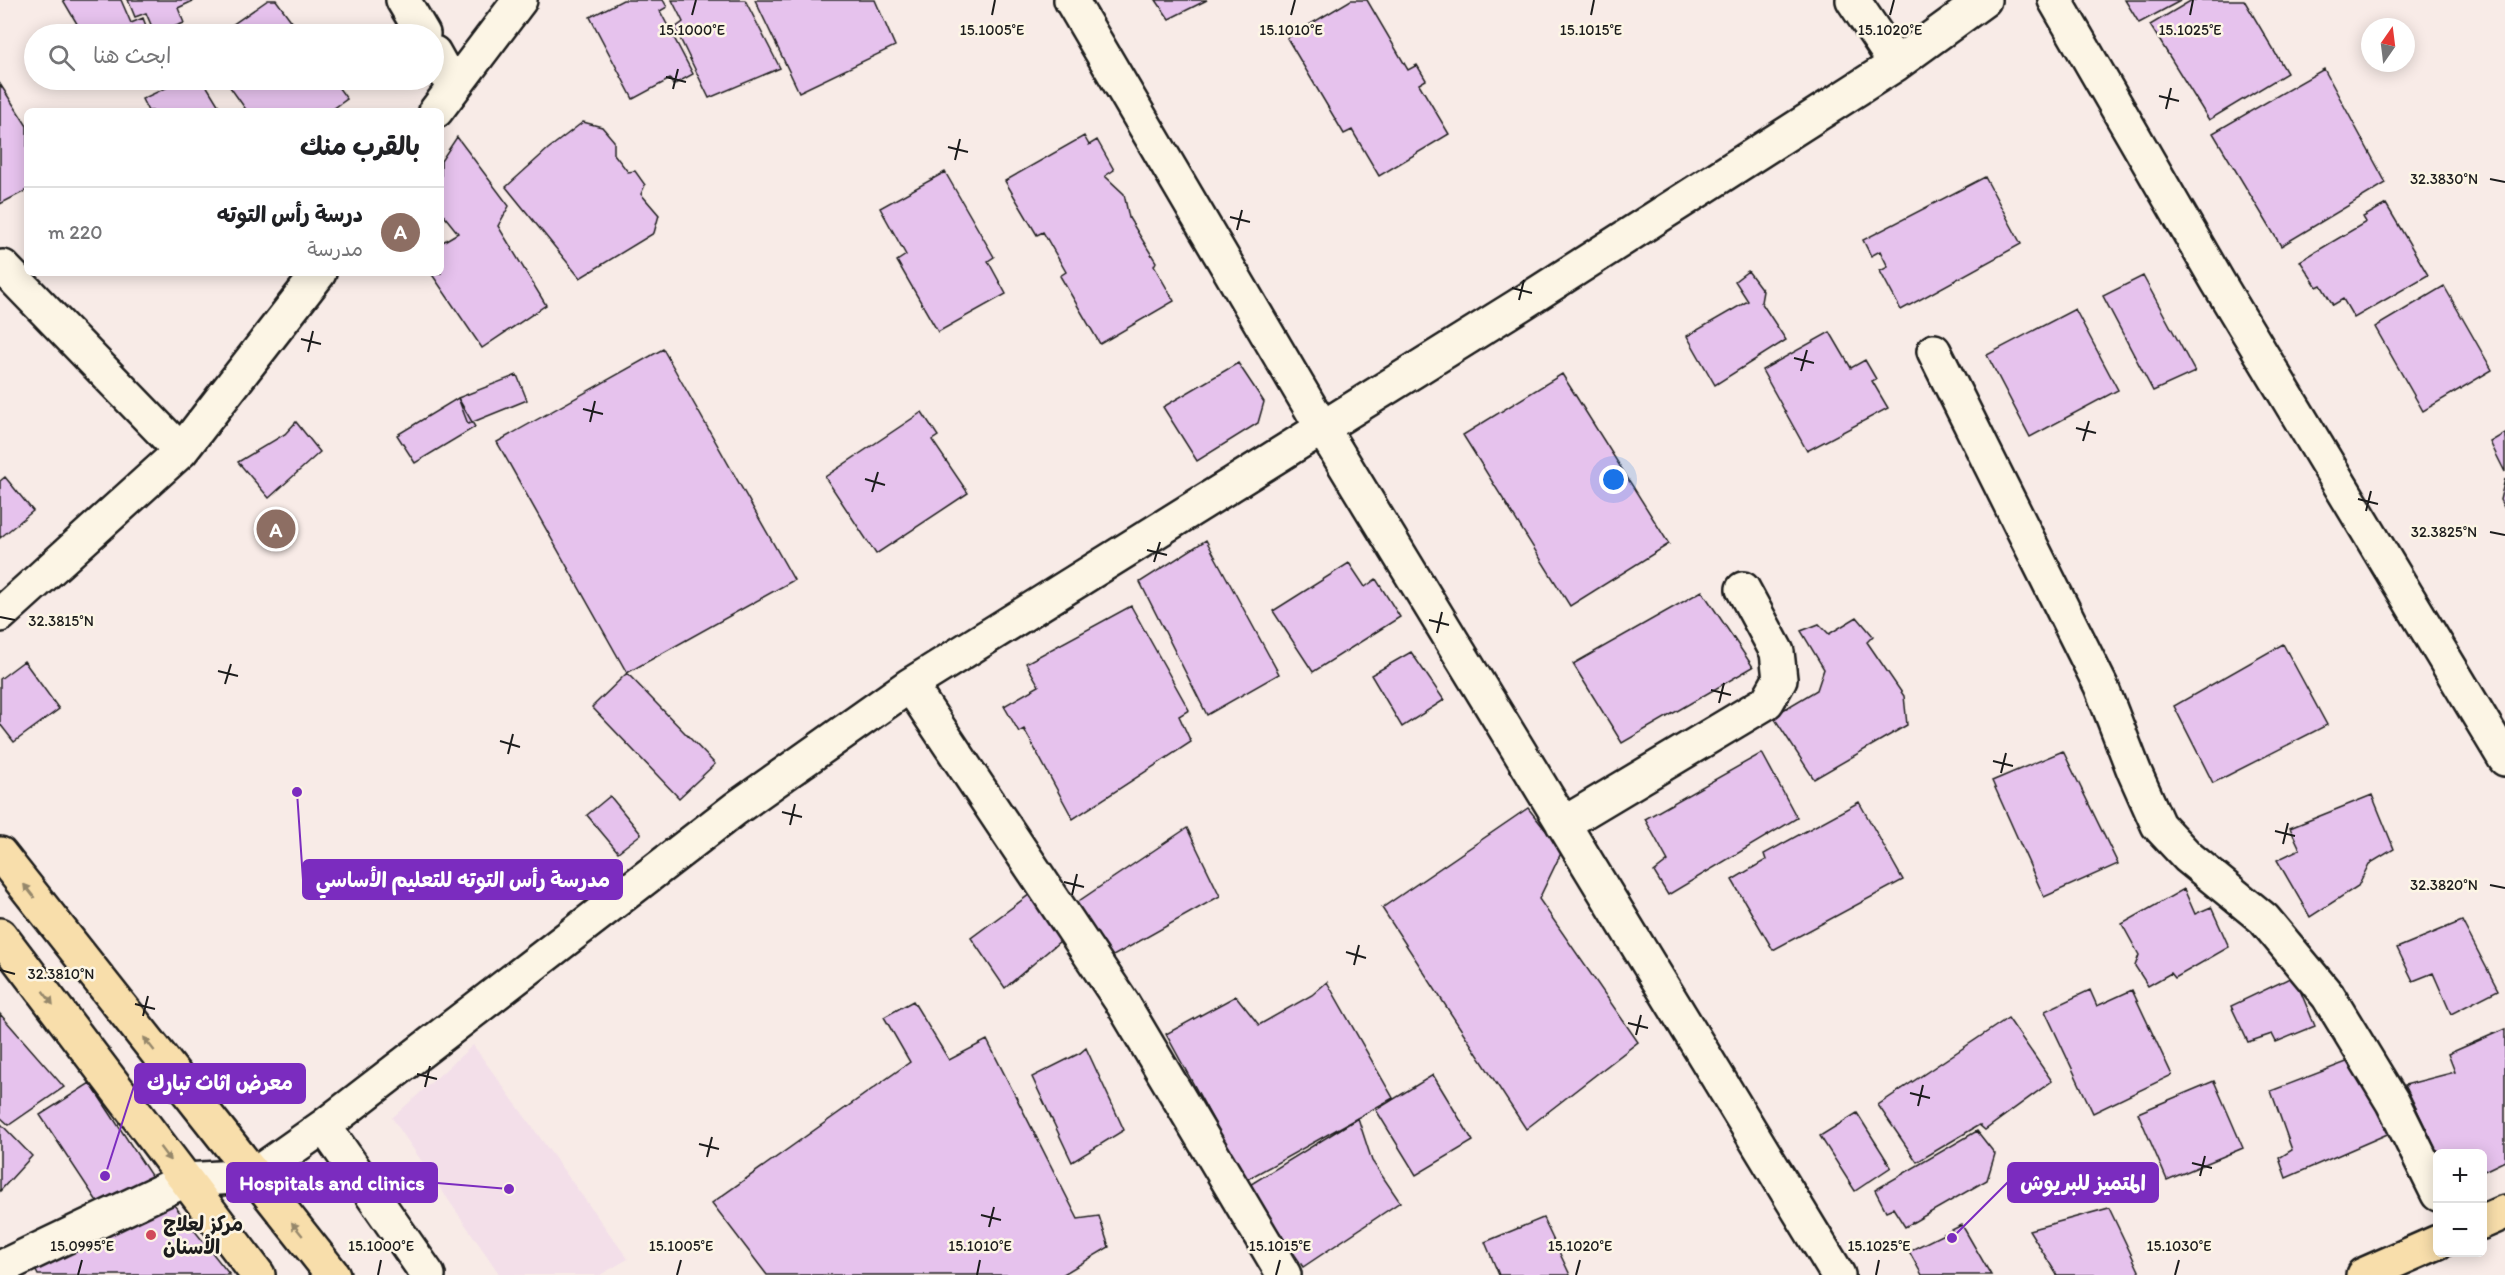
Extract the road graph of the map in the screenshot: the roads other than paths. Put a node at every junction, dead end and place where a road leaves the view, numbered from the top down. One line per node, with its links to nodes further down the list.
1 (404, 0): 7 (street)
2 (520, 0): 9 (street)
3 (1071, 0): 13 (street)
4 (1853, 0): 8 (street)
5 (1984, 0): 8 (street)
6 (2055, 0): 18 (street)
7 (417, 24)
8 (1896, 64): 13 (street)
9 (444, 99)
10 (3, 267): 14 (street)
11 (317, 276): 14 (street)
12 (1934, 351): 25 (street)
13 (1323, 429): 17 (street); 19 (street)
14 (181, 451): 16 (street)
15 (1743, 589): 19 (street)
16 (0, 615)
17 (910, 685): 22 (street); 33 (street)
18 (2505, 759)
19 (1563, 824): 34 (street)
20 (0, 854): 23 (main road, one-way to 20)
21 (0, 935): 24 (main road, one-way to 24)
22 (324, 1126): 23 (street); 32 (street)
23 (253, 1176): 24 (street); 31 (main road, one-way to 23)
24 (185, 1180): 29 (street); 30 (main road)
25 (2433, 1184)
26 (2505, 1212): 27 (main road)
27 (2487, 1220)
28 (2433, 1244): 35 (main road)
29 (0, 1268)
30 (258, 1275)
31 (333, 1275)
32 (428, 1275)
33 (1284, 1275)
34 (1838, 1275)
35 (2363, 1275)

